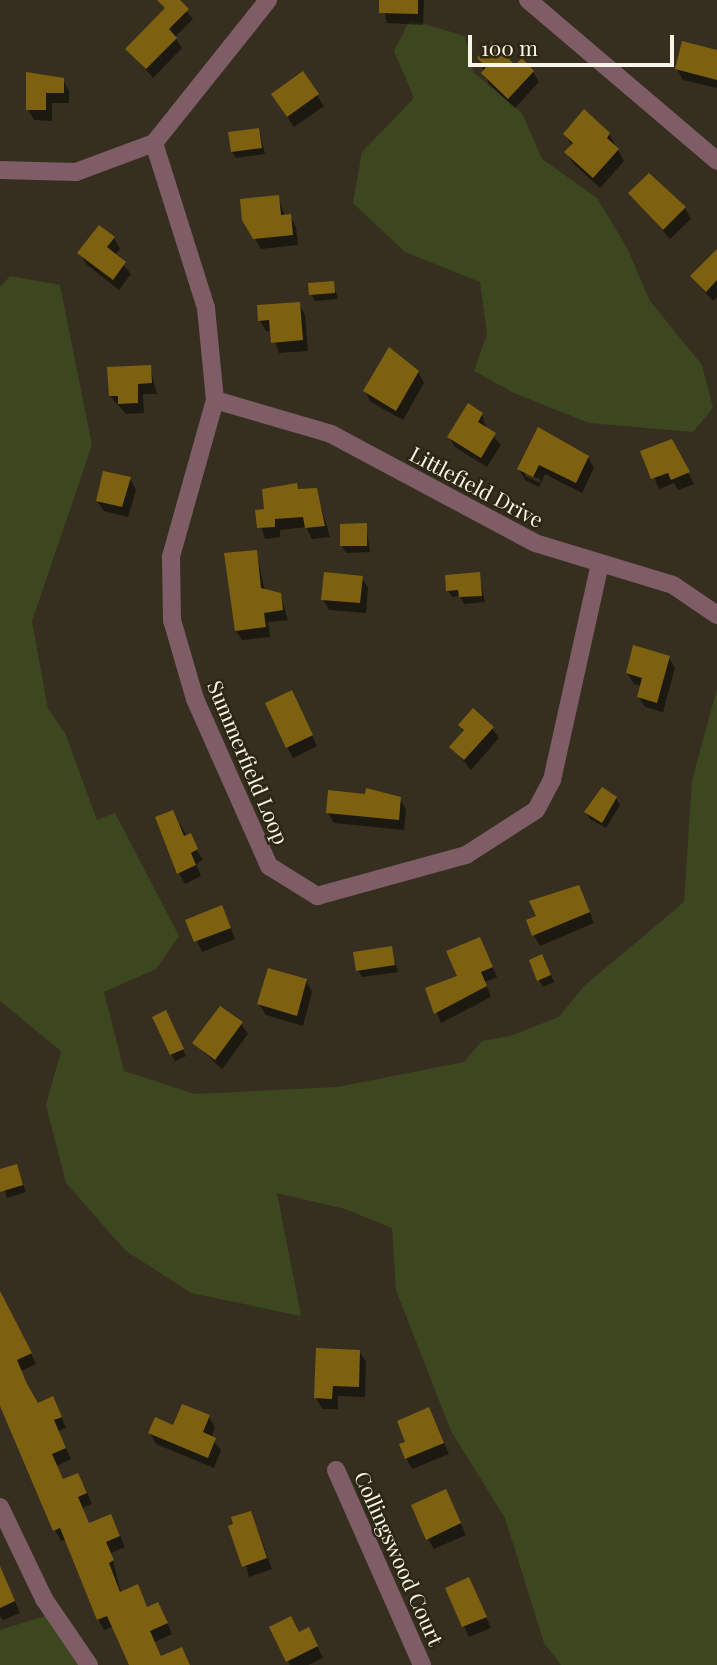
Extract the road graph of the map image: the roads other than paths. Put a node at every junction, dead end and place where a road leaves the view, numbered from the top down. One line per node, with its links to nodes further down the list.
1 (268, 0): 3 (street)
2 (528, 0): 4 (street)
3 (155, 143): 5 (street); 6 (street, Summerfield Loop)
4 (717, 161)
5 (0, 170)
6 (215, 400): 7 (street, Littlefield Drive); 7 (street, Summerfield Loop)
7 (600, 564): 8 (street, Littlefield Drive)
8 (717, 615)
9 (336, 1470): 12 (street, Collingswood Court)
10 (1, 1515): 11 (street)
11 (89, 1665)
12 (422, 1665)

